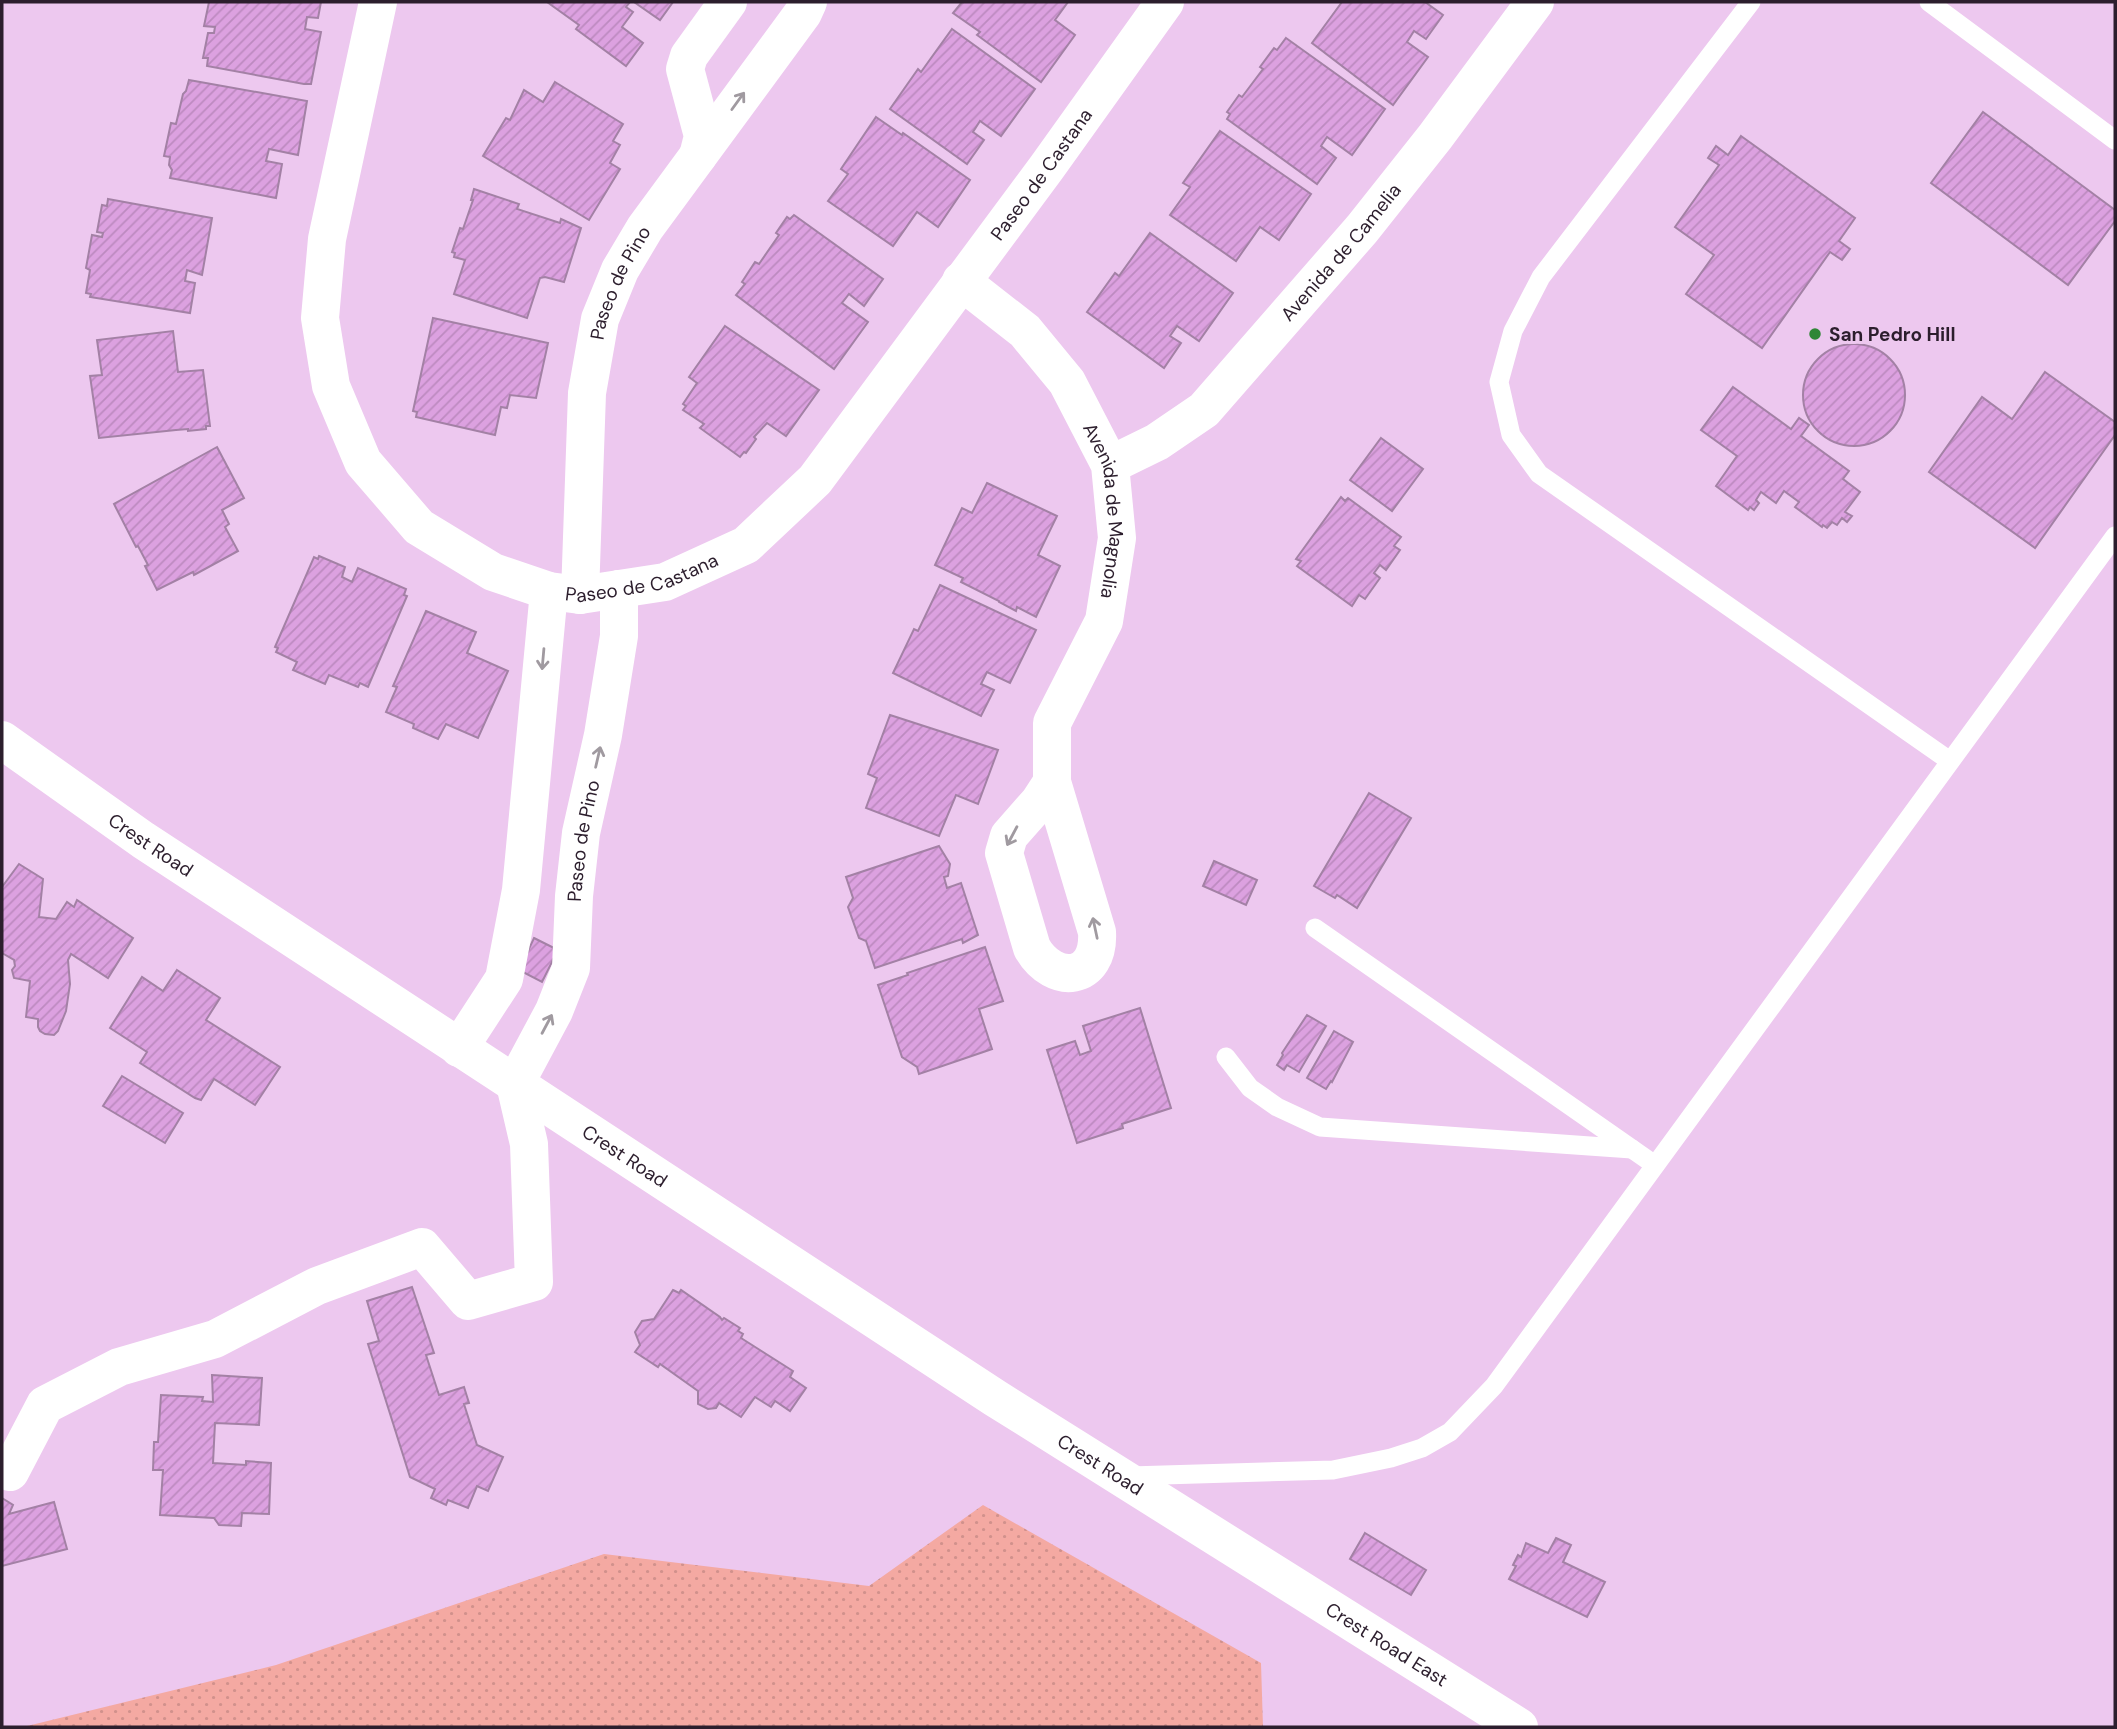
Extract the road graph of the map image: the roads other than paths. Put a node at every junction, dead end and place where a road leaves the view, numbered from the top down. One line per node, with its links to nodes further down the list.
1 (378, 2): 14 (street, Paseo de Castana)
2 (728, 2): 9 (street)
3 (808, 2): 9 (street, Paseo de Pino, one-way to 3)
4 (1535, 2): 11 (street, Avenida de Camelia)
5 (1751, 2): 16 (lane)
6 (1928, 2): 8 (lane)
7 (1148, 10): 10 (street, Paseo de Castana)
8 (2115, 140)
9 (698, 156): 14 (street, Paseo de Pino)
10 (961, 281): 11 (street, Avenida de Magnolia); 13 (street, Paseo de Castana)
11 (1110, 465): 17 (street, Avenida de Magnolia)
12 (2115, 536): 16 (lane)
13 (619, 589): 14 (street, Paseo de Castana); 21 (street, Paseo de Pino, one-way to 13)
14 (565, 593): 19 (street, Paseo de Pino, one-way to 19)
15 (2, 740): 19 (street, Crest Road)
16 (1950, 761): 23 (lane)
17 (1052, 782)
18 (1315, 928): 22 (lane)
19 (459, 1048): 21 (street, Crest Road)
20 (1226, 1057): 22 (lane)
21 (515, 1084): 24 (street); 25 (street, Crest Road)
22 (1632, 1149): 23 (lane)
23 (1655, 1165): 25 (lane)
24 (10, 1472)
25 (1122, 1476): 26 (street, Crest Road)
26 (1255, 1559): 27 (street, Crest Road East)
27 (1520, 1727)

